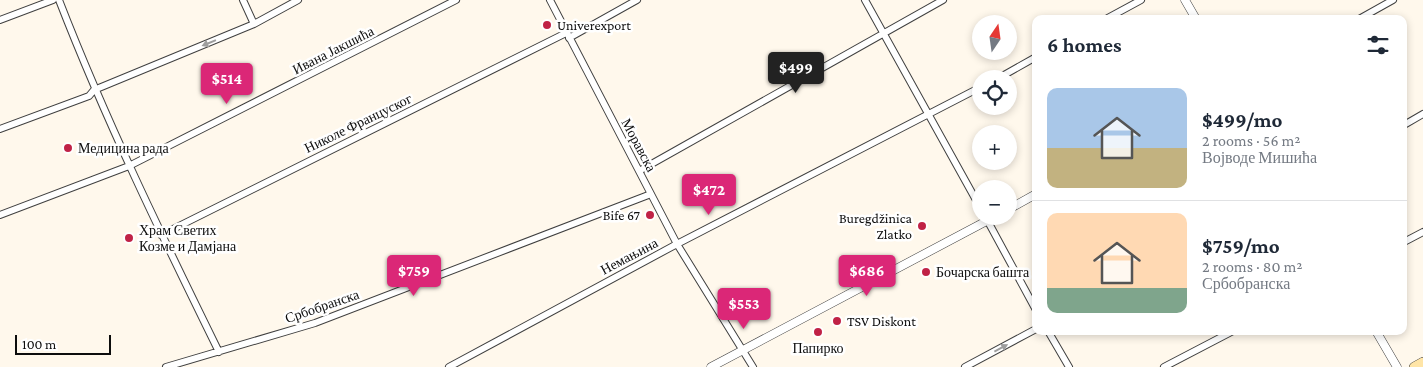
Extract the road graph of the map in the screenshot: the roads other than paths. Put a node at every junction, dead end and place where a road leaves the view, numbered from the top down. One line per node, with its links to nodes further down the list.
1 (53, 0): 16 (street)
2 (59, 0): 22 (street)
3 (243, 0): 17 (street)
4 (298, 0): 17 (street)
5 (456, 0): 28 (street, Ивана Јакшића)
6 (550, 0): 19 (street, Моравска)
7 (637, 0): 19 (street, Николе Француског)
8 (865, 0): 18 (street)
9 (943, 0): 18 (street)
10 (1141, 0): 13 (street)
11 (1185, 0): 14 (street)
12 (1393, 0): 15 (street)
13 (1113, 15)
14 (1194, 15)
15 (1366, 15)
16 (0, 20)
17 (254, 24): 22 (street, one-way to 22)
18 (883, 33): 25 (street); 29 (street)
19 (567, 36): 29 (street, Моравска); 38 (street, Николе Француског)
20 (1032, 59): 21 (street)
21 (1012, 70)
22 (94, 90): 27 (street); 28 (street)
23 (972, 92): 25 (street, Немањина)
24 (1423, 114): 26 (street)
25 (930, 115): 30 (street); 40 (street, Немањина)
26 (1407, 123)
27 (0, 130)
28 (129, 166): 34 (street, Ивана Јакшића); 38 (street)
29 (639, 170): 31 (street, Моравска)
30 (972, 192)
31 (651, 194): 40 (street, Моравска); 47 (street, Србобранска)
32 (1032, 196): 33 (street)
33 (1017, 205)
34 (0, 215)
35 (975, 225): 46 (street)
36 (989, 225): 41 (street)
37 (1423, 232): 39 (street)
38 (161, 235): 47 (street)
39 (1407, 240)
40 (677, 244): 46 (street, Моравска); 50 (street, Немањина)
41 (1032, 303)
42 (1032, 331): 53 (street, one-way to 42)
43 (1050, 335): 54 (street)
44 (1225, 335): 55 (street)
45 (1378, 335): 56 (street)
46 (743, 349): 51 (street); 52 (street, Моравска)
47 (219, 352): 49 (street, Србобранска)
48 (1423, 362): 57 (main road)
49 (166, 367)
50 (449, 367)
51 (711, 367)
52 (753, 367)
53 (965, 367)
54 (1069, 367)
55 (1164, 367)
56 (1397, 367)
57 (1414, 367)

